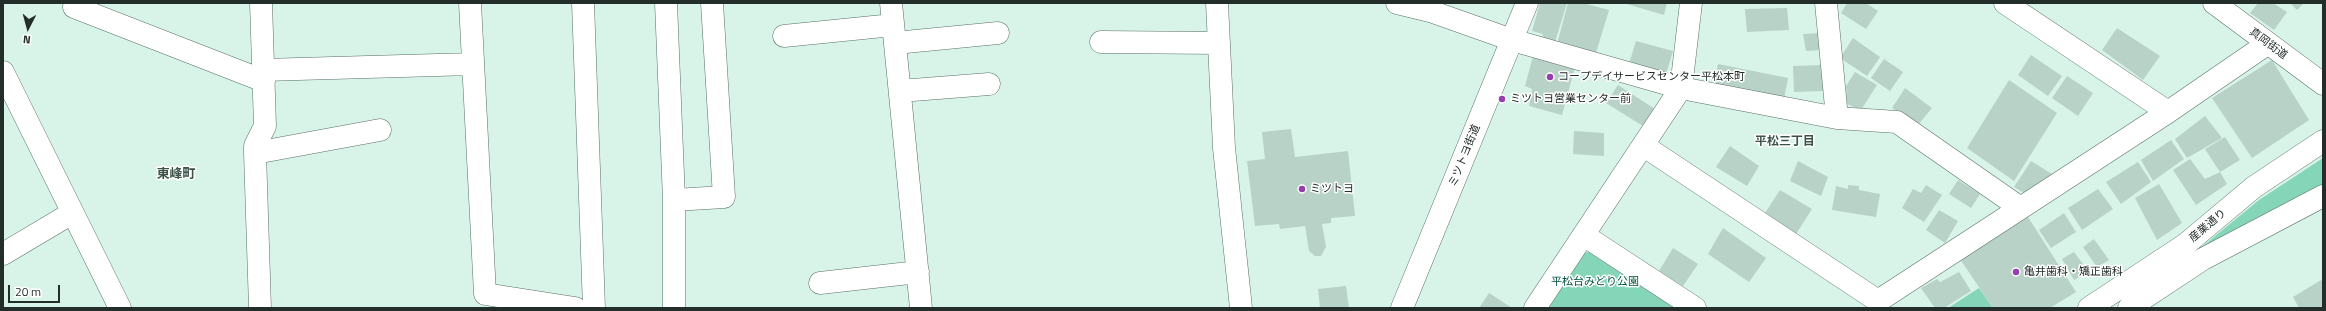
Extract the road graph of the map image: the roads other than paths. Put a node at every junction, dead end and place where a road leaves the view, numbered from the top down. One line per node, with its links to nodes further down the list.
1 (261, 3): 24 (street)
2 (470, 3): 22 (street)
3 (583, 3): 47 (street)
4 (666, 3): 36 (street)
5 (712, 3): 36 (street)
6 (891, 3): 16 (street)
7 (1217, 3): 20 (street)
8 (1397, 3): 18 (street)
9 (1527, 3): 18 (street, ミツトヨ街道)
10 (1690, 3): 27 (street)
11 (1826, 3): 30 (street)
12 (2005, 3): 29 (street)
13 (2227, 6): 21 (street, 真岡街道)
14 (74, 7): 24 (street)
15 (998, 33): 16 (street)
16 (894, 34): 17 (street); 28 (street)
17 (784, 36)
18 (1512, 40): 27 (street); 51 (street, ミツトヨ街道)
19 (1101, 42): 20 (street)
20 (1219, 44): 50 (street)
21 (2267, 44): 26 (street, 真岡街道); 29 (street)
22 (472, 64): 24 (street); 46 (street)
23 (3, 72): 38 (street)
24 (264, 76): 34 (street)
25 (989, 84): 28 (street)
26 (2323, 84)
27 (1681, 88): 30 (street); 33 (street)
28 (900, 92): 41 (street)
29 (2168, 112): 37 (street)
30 (1837, 118): 37 (street)
31 (380, 130): 34 (street)
32 (2323, 141): 54 (street, 産業通り)
33 (1644, 146): 39 (street); 43 (street)
34 (255, 156): 45 (street)
35 (2323, 196): 55 (street, 産業通り)
36 (674, 200): 48 (street)
37 (2018, 207): 43 (street)
38 (72, 212): 40 (street); 44 (street)
39 (1585, 236): 52 (street); 53 (street)
40 (3, 254)
41 (918, 272): 42 (street); 49 (street)
42 (820, 283)
43 (1878, 306)
44 (120, 308)
45 (260, 308)
46 (575, 308)
47 (594, 308)
48 (674, 308)
49 (921, 308)
50 (1241, 308)
51 (1402, 308)
52 (1535, 308)
53 (1695, 308)
54 (2089, 308)
55 (2129, 308)

